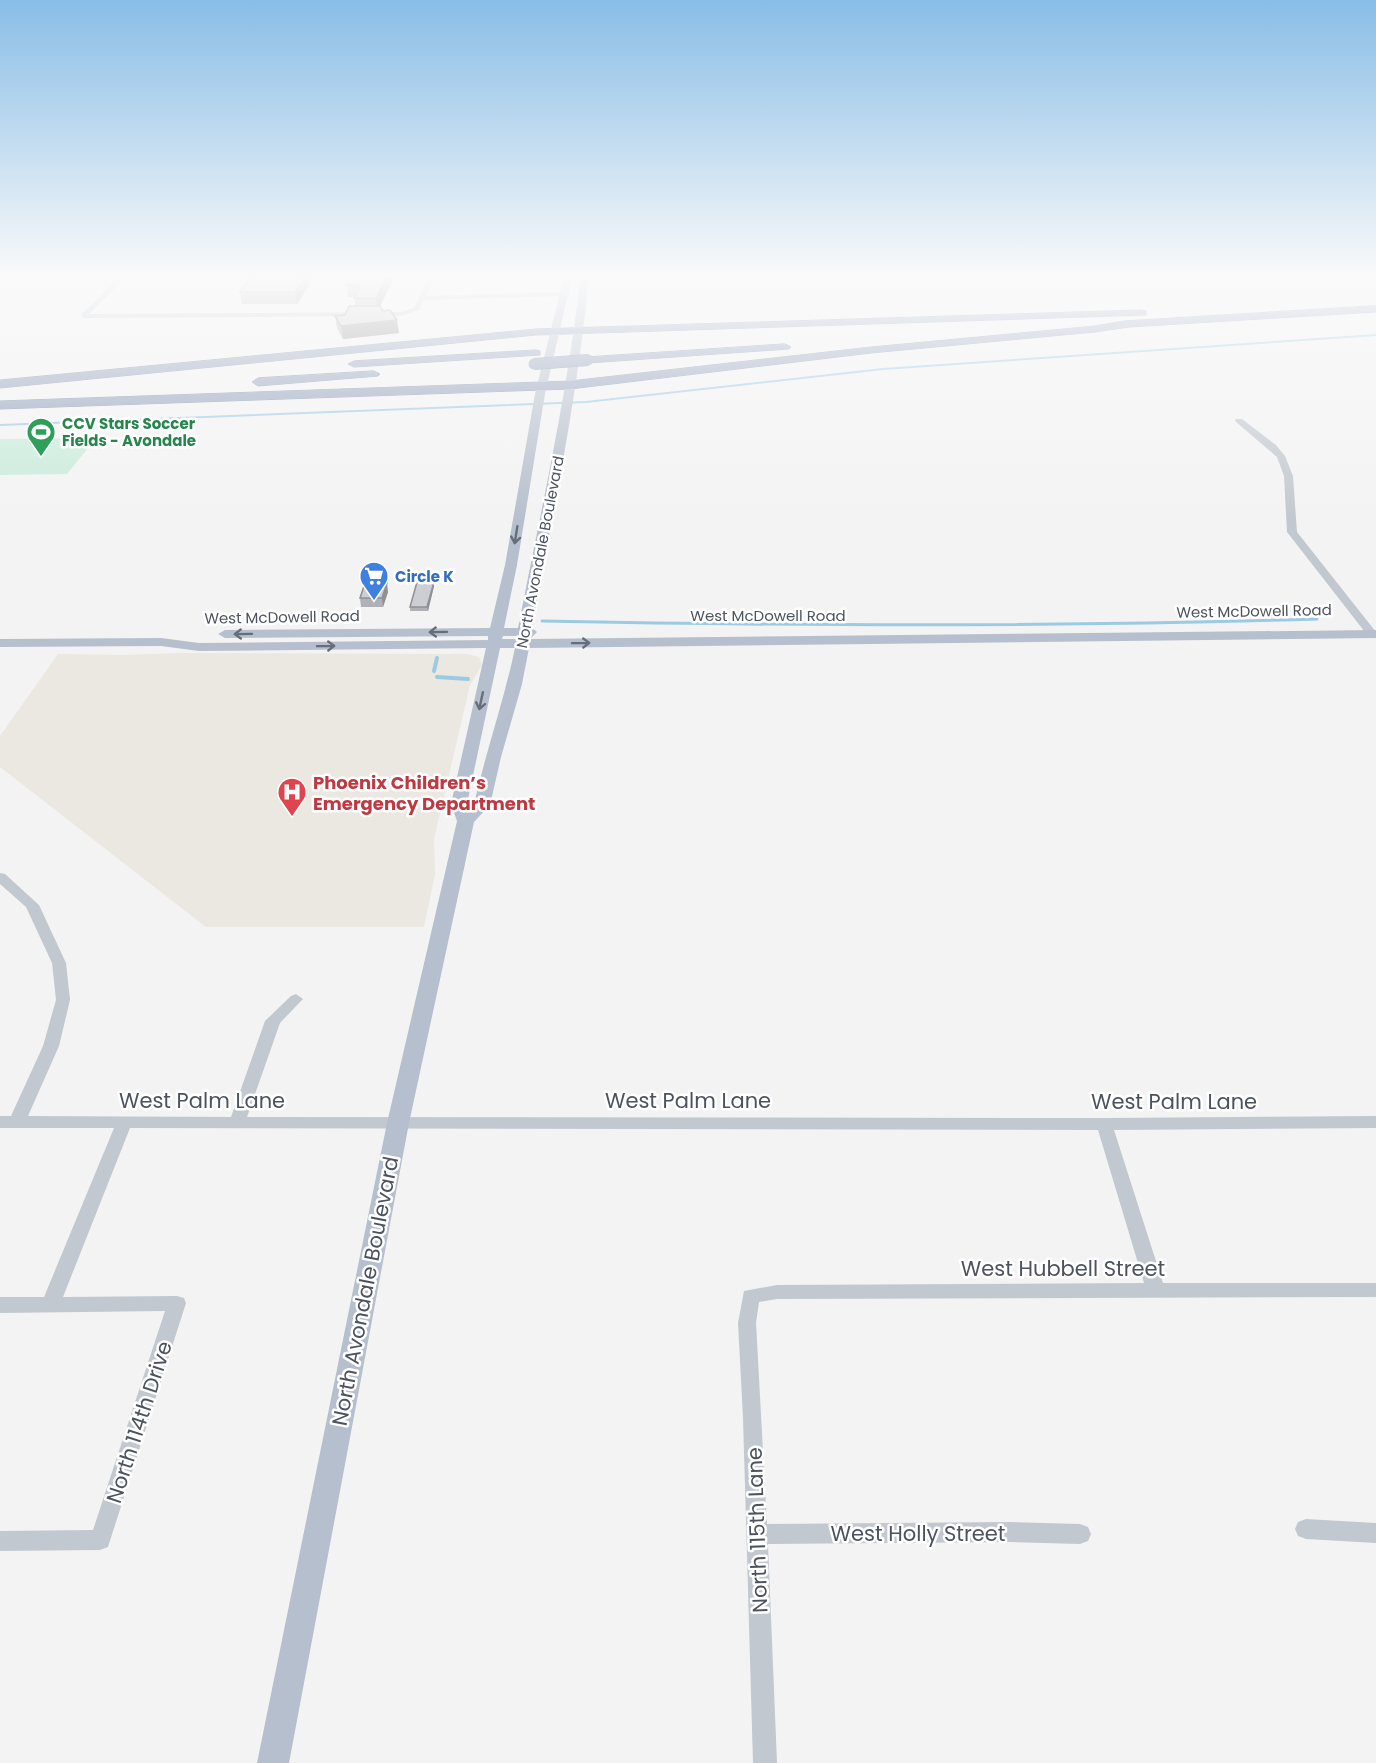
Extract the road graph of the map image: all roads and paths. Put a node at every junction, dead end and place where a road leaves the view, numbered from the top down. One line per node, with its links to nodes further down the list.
1 (310, 355): 9 (highway)
2 (548, 355): 11 (main road, North Avondale Boulevard)
3 (575, 355): 10 (main road, North Avondale Boulevard)
4 (584, 355): 6 (highway, bridge)
5 (831, 355): 10 (highway)
6 (535, 358): 7 (highway); 9 (highway)
7 (246, 383)
8 (211, 385): 12 (highway)
9 (0, 386)
10 (569, 390): 11 (highway); 16 (main road, North Avondale Boulevard)
11 (540, 392): 13 (highway); 15 (main road, North Avondale Boulevard)
12 (0, 399)
13 (0, 405)
14 (1239, 421): 17 (street)
15 (521, 505): 16 (main road); 18 (main road, North Avondale Boulevard, one-way to 18)
16 (547, 506): 19 (main road, North Avondale Boulevard)
17 (1372, 630): 19 (main road, West McDowell Road)
18 (495, 638): 19 (main road, West McDowell Road); 20 (main road, West McDowell Road); 21 (main road, North Avondale Boulevard, one-way to 21)
19 (523, 638): 21 (main road, North Avondale Boulevard)
20 (0, 643)
21 (466, 821): 29 (main road, North Avondale Boulevard)
22 (0, 877): 25 (street)
23 (296, 999): 26 (street)
24 (0, 1122): 25 (street, West Palm Lane)
25 (17, 1122): 28 (street, West Palm Lane)
26 (237, 1122): 28 (street, West Palm Lane); 29 (street, West Palm Lane)
27 (1376, 1122): 30 (street, West Palm Lane)
28 (124, 1123): 35 (street)
29 (398, 1123): 30 (street, West Palm Lane); 41 (main road, North Avondale Boulevard)
30 (1104, 1124): 32 (street)
31 (1376, 1290): 32 (street, West Hubbell Street)
32 (1156, 1291): 33 (street, West Hubbell Street)
33 (751, 1296): 38 (street, North 115th Lane)
34 (0, 1305): 35 (street)
35 (50, 1306): 40 (street, North 114th Drive)
36 (1306, 1529): 37 (street)
37 (1376, 1533)
38 (757, 1534): 39 (street, West Holly Street); 42 (street, North 115th Lane)
39 (1080, 1534)
40 (0, 1541)
41 (273, 1763)
42 (765, 1763)

